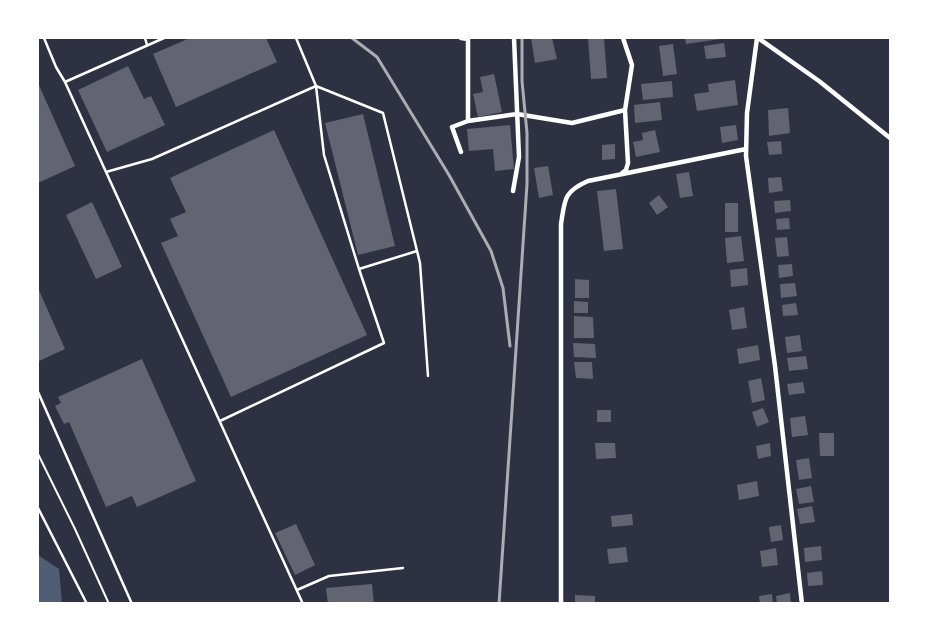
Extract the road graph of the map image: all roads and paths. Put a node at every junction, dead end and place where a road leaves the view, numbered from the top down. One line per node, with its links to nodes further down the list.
1 (44, 38): 10 (lane)
2 (145, 38): 9 (lane)
3 (164, 38): 9 (lane)
4 (296, 38): 11 (lane)
5 (461, 38): 14 (street)
6 (514, 38): 13 (street)
7 (623, 38): 12 (street)
8 (758, 38): 15 (street); 16 (street)
9 (147, 45): 10 (lane)
10 (65, 82): 18 (lane)
11 (316, 86): 18 (lane); 21 (lane); 22 (lane)
12 (625, 110): 13 (street); 19 (street)
13 (517, 114): 14 (street); 20 (street)
14 (468, 121): 17 (street)
15 (890, 138)
16 (746, 149): 19 (street); 35 (street)
17 (461, 152)
18 (106, 172): 25 (lane)
19 (620, 174): 34 (street)
20 (513, 191)
21 (417, 251): 22 (lane); 23 (lane)
22 (359, 269): 25 (lane)
23 (428, 376)
24 (38, 392): 32 (lane)
25 (220, 422): 29 (lane)
26 (38, 454): 31 (path)
27 (38, 508): 30 (lane)
28 (403, 568): 29 (lane)
29 (297, 590): 33 (lane)
30 (87, 604)
31 (109, 604)
32 (132, 604)
33 (303, 604)
34 (561, 604)
35 (802, 604)

